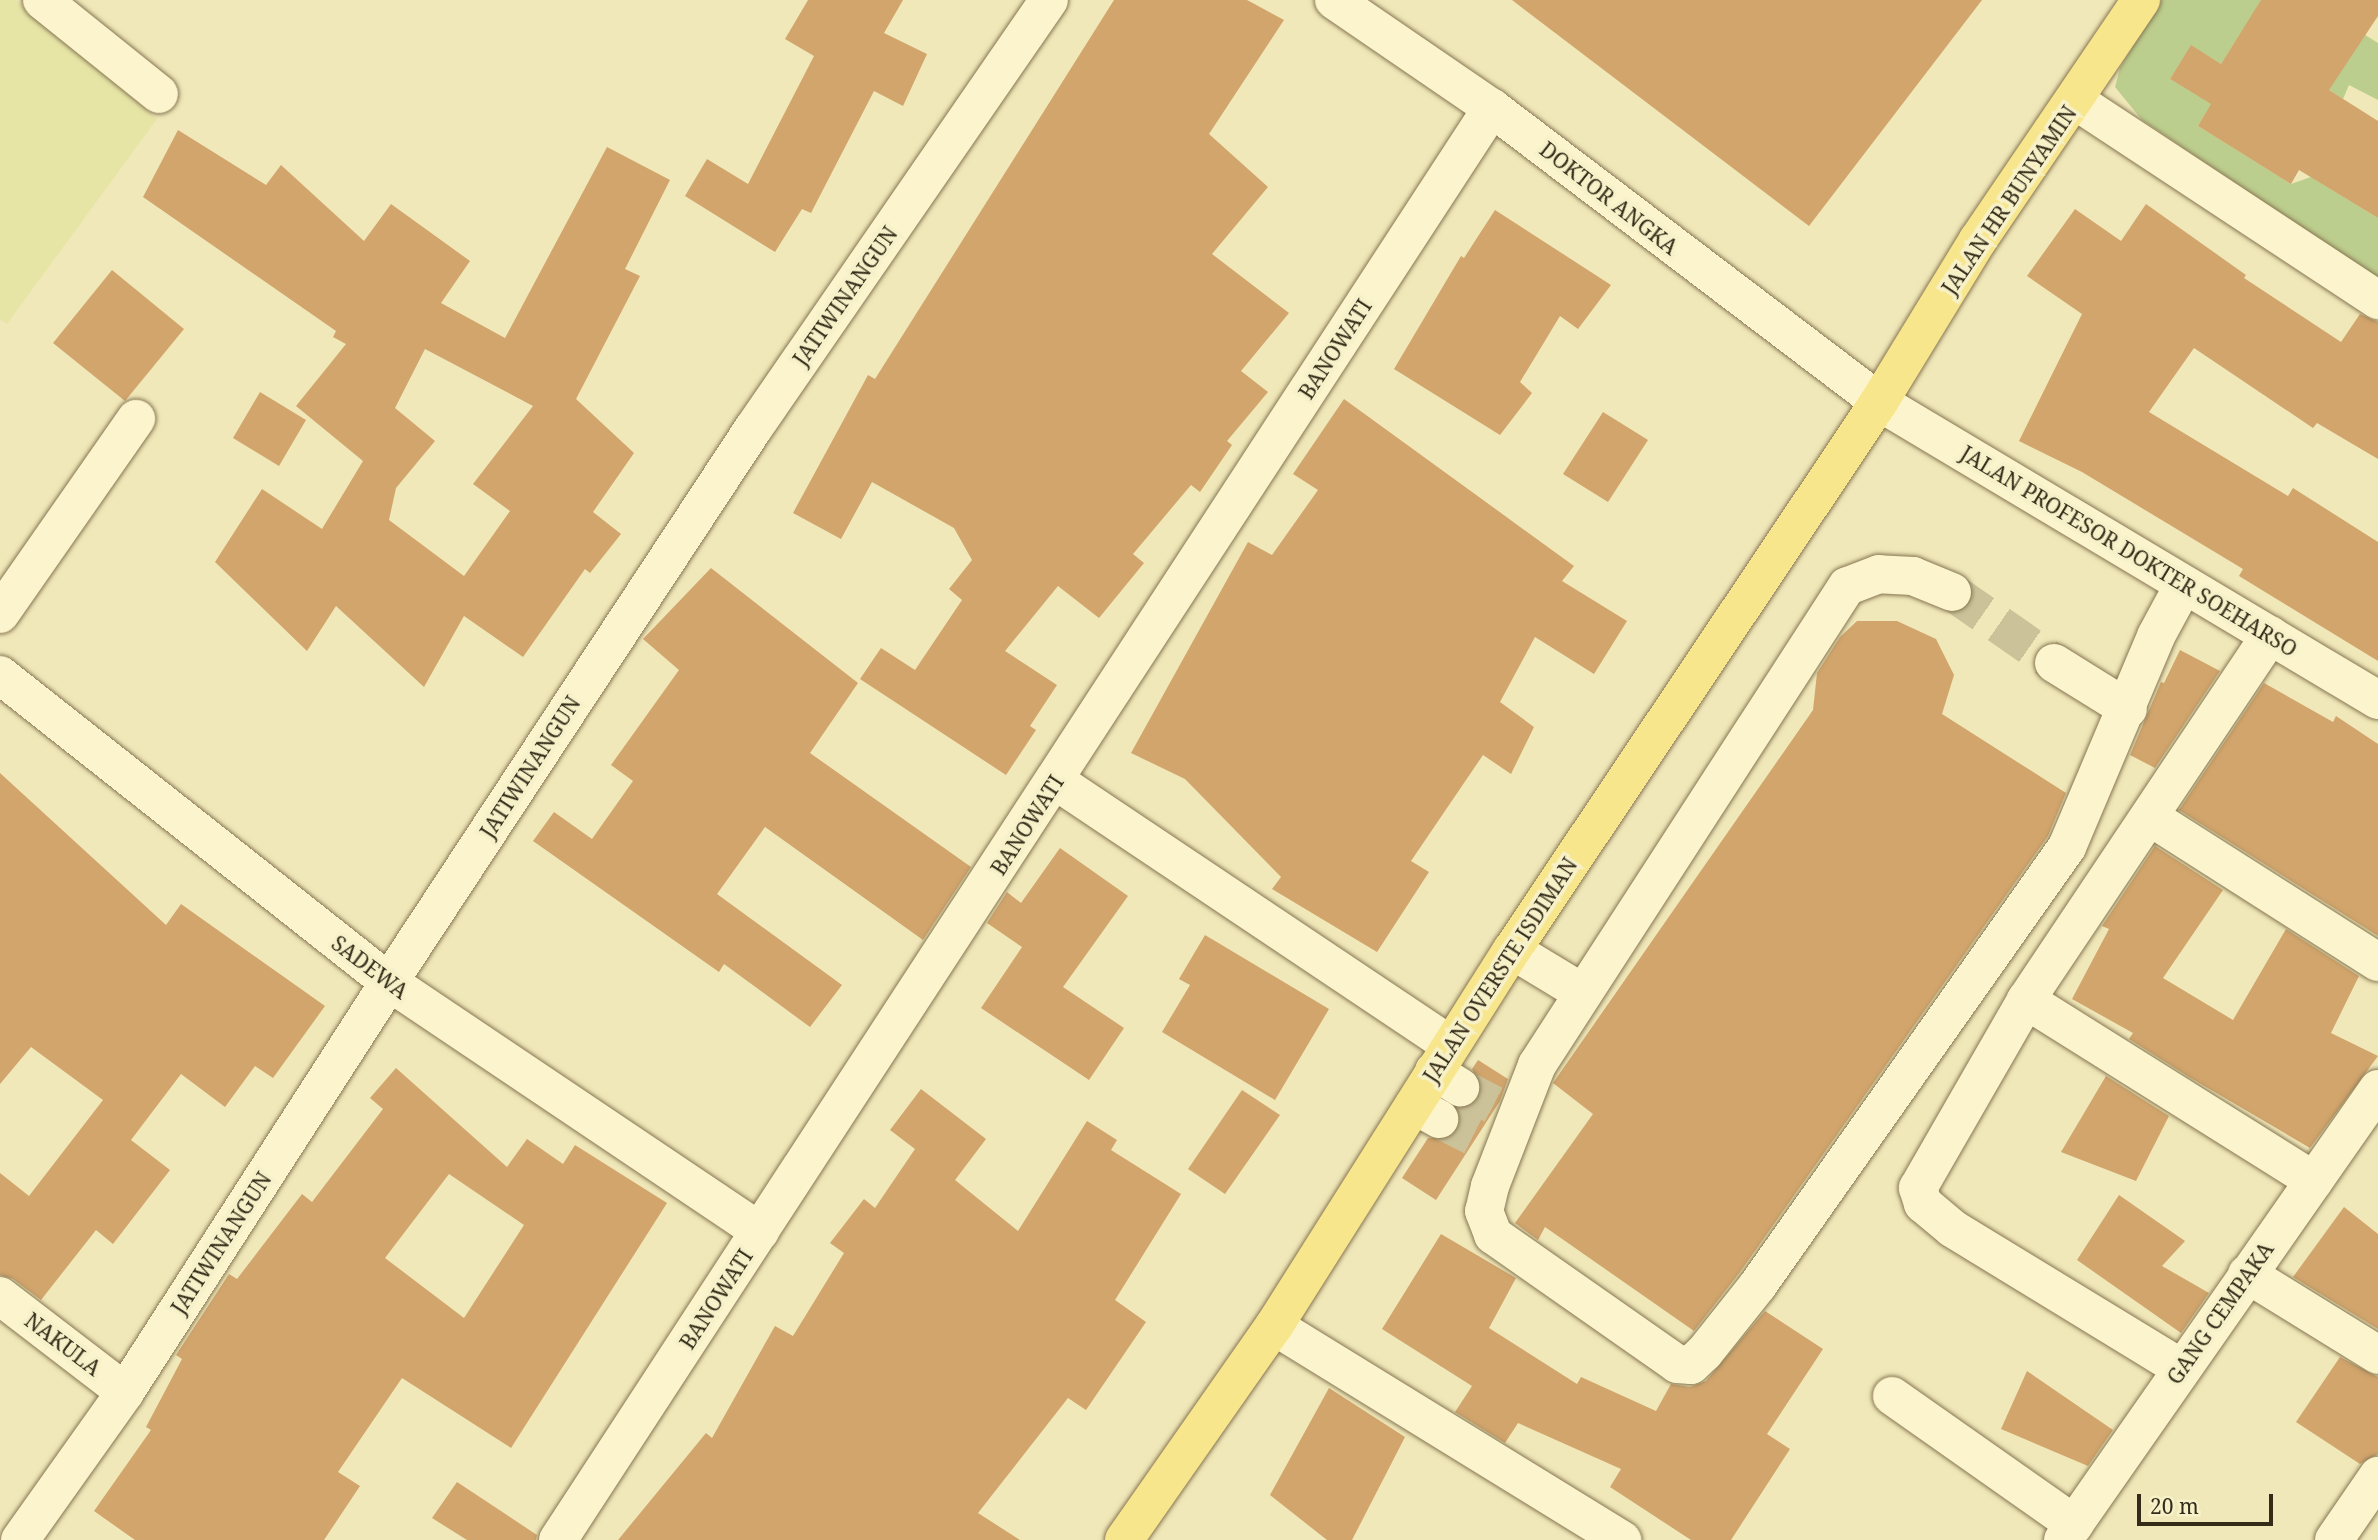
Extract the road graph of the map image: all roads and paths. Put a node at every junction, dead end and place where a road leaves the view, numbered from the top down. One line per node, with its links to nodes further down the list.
1 (42, 0): 5 (street)
2 (1049, 0): 23 (street, JATIWINANGUN)
3 (1334, 0): 7 (street, DOKTOR ANGKA)
4 (2141, 0): 6 (main road, JALAN HR BUNYAMIN)
5 (159, 94)
6 (2076, 101): 8 (street); 9 (main road, JALAN HR BUNYAMIN)
7 (1492, 108): 9 (street, DOKTOR ANGKA); 19 (street, BANOWATI)
8 (2378, 300)
9 (1880, 402): 11 (street, JALAN PROFESOR DOKTER SOEHARSO); 21 (main road, JALAN OVERSTE ISDIMAN)
10 (136, 419): 13 (street)
11 (2183, 586): 14 (street, JALAN PROFESOR DOKTER SOEHARSO); 18 (street)
12 (1952, 592): 24 (street)
13 (0, 614)
14 (2270, 635): 17 (street, JALAN PROFESOR DOKTER SOEHARSO); 20 (street)
15 (2054, 663): 18 (street)
16 (0, 675): 23 (street, SADEWA)
17 (2378, 700)
18 (2128, 709): 24 (street)
19 (1056, 781): 26 (street); 29 (street, BANOWATI)
20 (2150, 817): 22 (street); 25 (street)
21 (1512, 950): 24 (street); 26 (main road, JALAN OVERSTE ISDIMAN)
22 (2378, 962)
23 (388, 982): 29 (street, SADEWA); 35 (street, JATIWINANGUN)
24 (1583, 993)
25 (2026, 1000): 28 (street); 34 (street)
26 (1448, 1068): 32 (main road, JALAN OVERSTE ISDIMAN)
27 (2378, 1088): 28 (street, GANG CEMPAKA)
28 (2314, 1181): 30 (street, GANG CEMPAKA)
29 (760, 1231): 40 (street, BANOWATI)
30 (2247, 1274): 33 (street); 34 (street, GANG CEMPAKA)
31 (0, 1296): 35 (street, NAKULA)
32 (1274, 1326): 41 (main road, JALAN OVERSTE ISDIMAN); 42 (street)
33 (2378, 1355)
34 (2181, 1368): 38 (street, GANG CEMPAKA)
35 (125, 1392): 39 (street, JATIWINANGUN)
36 (1892, 1396): 38 (street)
37 (2378, 1476): 43 (street)
38 (2069, 1532)
39 (20, 1540)
40 (558, 1540)
41 (1124, 1540)
42 (1622, 1540)
43 (2334, 1540)

